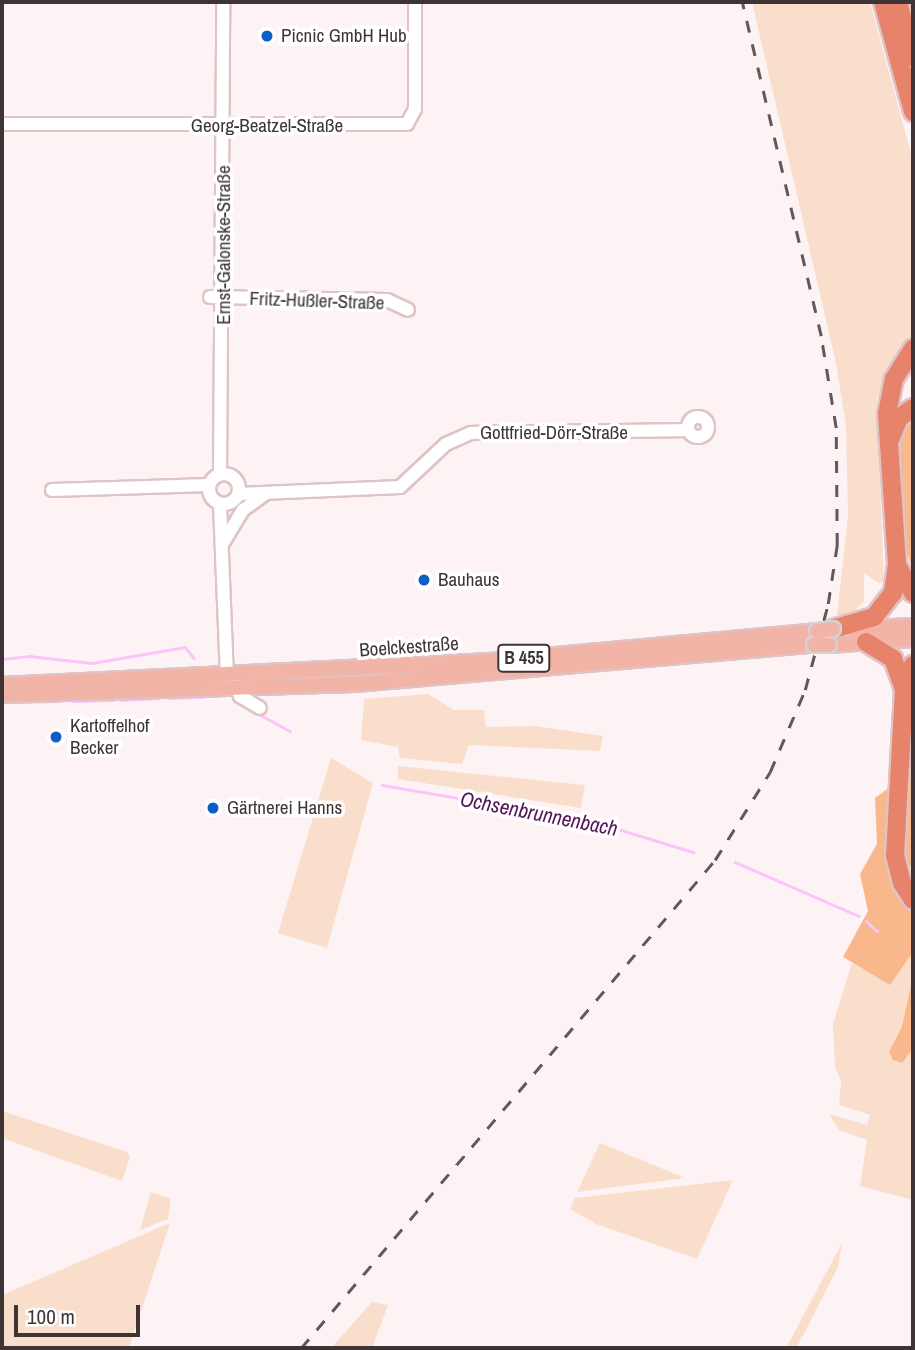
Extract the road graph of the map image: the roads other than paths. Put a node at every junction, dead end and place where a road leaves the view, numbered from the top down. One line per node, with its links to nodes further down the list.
1 (223, 2): 8 (street, Ernst-Galonske-Straße)
2 (415, 2): 8 (street, Georg-Beatzel-Straße)
3 (883, 2): 6 (highway)
4 (898, 2): 5 (highway)
5 (913, 57)
6 (913, 112)
7 (2, 124): 8 (street, Georg-Beatzel-Straße)
8 (223, 125): 10 (street, Ernst-Galonske-Straße)
9 (210, 298): 10 (street, Fritz-Hußler-Straße)
10 (224, 298): 11 (street, Fritz-Hußler-Straße); 16 (street, Ernst-Galonske-Straße)
11 (408, 310)
12 (913, 348): 15 (highway)
13 (913, 408): 15 (highway)
14 (688, 430): 20 (street, Gottfried-Dörr-Straße)
15 (888, 447): 23 (highway)
16 (224, 474): 17 (street); 19 (street)
17 (209, 489): 18 (street); 21 (street)
18 (51, 490)
19 (239, 490): 20 (street, Gottfried-Dörr-Straße); 21 (street)
20 (271, 490): 22 (street)
21 (224, 504): 22 (street)
22 (223, 543): 30 (street)
23 (897, 564): 24 (highway); 26 (highway)
24 (913, 593)
25 (913, 626): 26 (main road, B 455)
26 (823, 638): 28 (main road, B 455); 30 (main road, Boelckestraße / B 455)
27 (913, 639): 28 (main road, B 455)
28 (866, 642): 32 (highway)
29 (913, 665): 32 (highway)
30 (229, 679): 31 (main road, Boelckestraße / B 455); 33 (main road, Boelckestraße / B 455); 34 (street)
31 (2, 685)
32 (904, 690): 35 (highway)
33 (2, 695)
34 (260, 708)
35 (896, 835): 36 (highway); 37 (highway)
36 (913, 882)
37 (913, 900)

